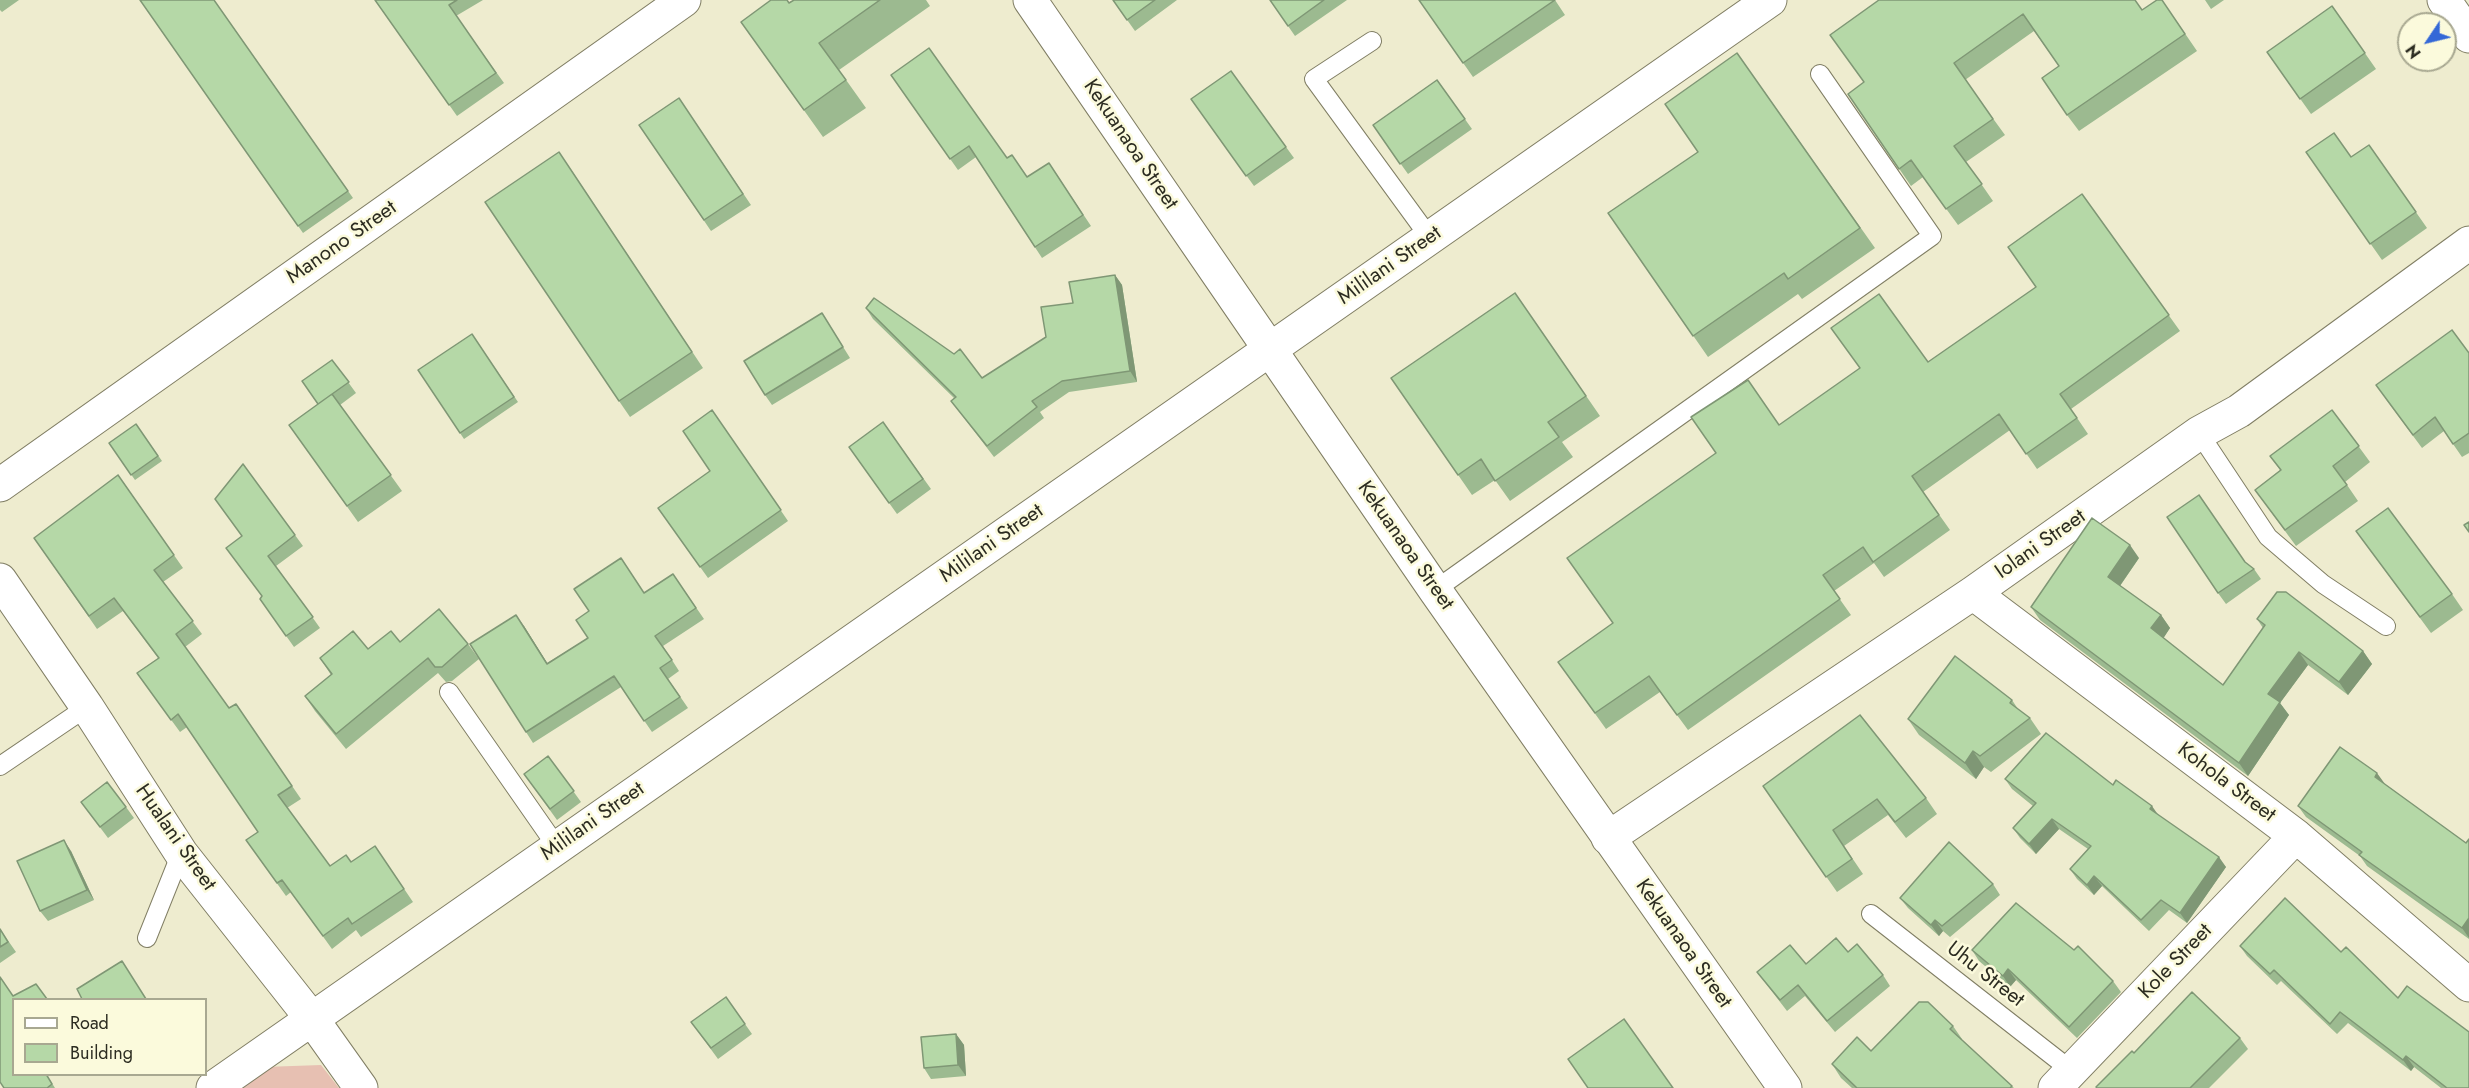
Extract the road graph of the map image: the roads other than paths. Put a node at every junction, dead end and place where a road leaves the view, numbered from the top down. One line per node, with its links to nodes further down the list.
1 (684, 0): 12 (street, Manono Street)
2 (1030, 0): 10 (street, Kekuanaoa Street)
3 (1770, 0): 8 (street, Mililani Street)
4 (2444, 0): 5 (street)
5 (2469, 36)
6 (1372, 41): 8 (lane)
7 (1820, 74): 14 (lane)
8 (1430, 238): 10 (street, Mililani Street)
9 (2469, 243): 11 (street, Iolani Street)
10 (1270, 350): 14 (street, Kekuanaoa Street); 22 (street, Mililani Street)
11 (2199, 433): 15 (street, Iolani Street); 16 (lane)
12 (0, 485)
13 (0, 580): 18 (street, Hualani Street)
14 (1435, 590): 21 (street, Kekuanaoa Street)
15 (1973, 593): 20 (street, Kohola Street); 21 (street, Iolani Street)
16 (2386, 626)
17 (449, 692): 22 (lane)
18 (87, 707): 19 (lane); 23 (street, Hualani Street)
19 (0, 766)
20 (2296, 836): 26 (street, Kohola Street); 28 (street, Kole Street)
21 (1608, 838): 29 (street, Kekuanaoa Street)
22 (557, 847): 27 (street, Mililani Street)
23 (182, 853): 25 (lane); 27 (street, Hualani Street)
24 (1871, 914): 28 (lane, Uhu Street)
25 (147, 938)
26 (2469, 985)
27 (312, 1019): 30 (street, Mililani Street); 31 (street, Hualani Street)
28 (2064, 1079)
29 (1778, 1086)
30 (213, 1088)
31 (361, 1088)

